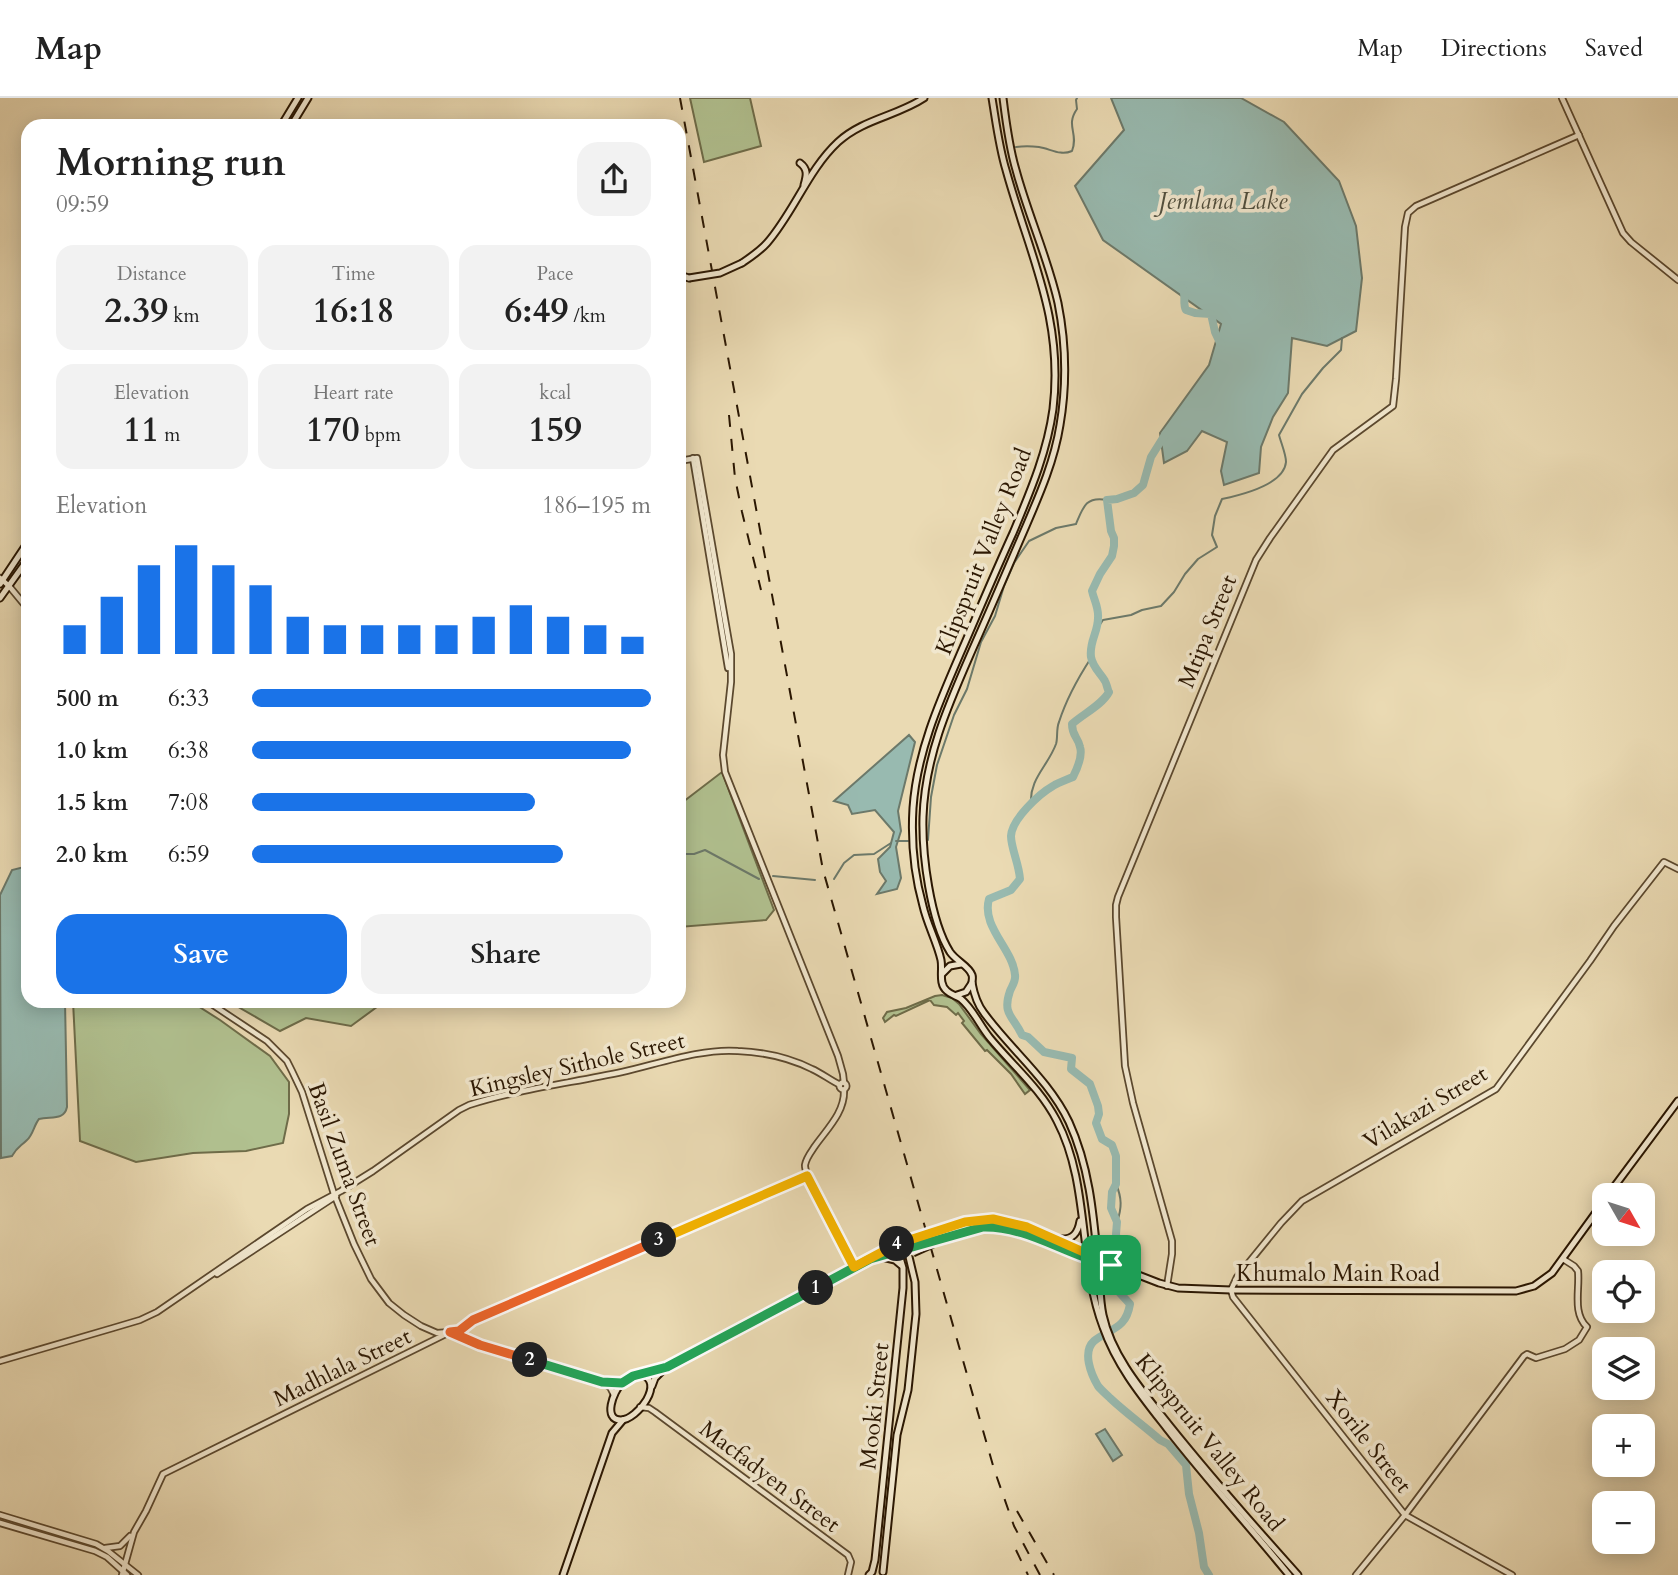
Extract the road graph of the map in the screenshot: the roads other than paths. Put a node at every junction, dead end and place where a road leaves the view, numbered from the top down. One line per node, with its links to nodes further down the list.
1 (298, 98): 7 (main road)
2 (308, 98): 8 (main road)
3 (924, 98): 11 (main road)
4 (992, 98): 23 (main road, Klipspruit Valley Road)
5 (1003, 98): 22 (main road, Klipspruit Valley Road)
6 (1562, 98): 9 (street)
7 (285, 119)
8 (295, 119)
9 (1579, 135): 13 (street); 49 (street, Mtipa Street)
10 (800, 163): 11 (main road)
11 (802, 191): 12 (main road, bridge)
12 (686, 278)
13 (1678, 280)
14 (686, 460): 27 (street)
15 (21, 552): 17 (main road)
16 (21, 569): 18 (main road)
17 (1, 581): 18 (street)
18 (9, 586): 19 (main road); 20 (street)
19 (0, 598)
20 (21, 601)
21 (1678, 869): 50 (street, Vilakazi Street)
22 (961, 964): 23 (main road); 24 (main road)
23 (942, 974): 25 (main road)
24 (972, 983): 25 (main road); 36 (main road, Klipspruit Valley Road)
25 (955, 995): 32 (main road, Klipspruit Valley Road)
26 (218, 1008): 31 (street, Basil Zuma Street)
27 (842, 1086): 29 (street); 31 (street, Kingsley Sithole Street)
28 (1678, 1101): 30 (main road)
29 (807, 1176): 46 (street); 53 (street, Madhlala Street)
30 (1617, 1183)
31 (335, 1195): 53 (street, Basil Zuma Street); 55 (street, Kingsley Sithole Street)
32 (1080, 1205): 34 (main road); 40 (main road, Klipspruit Valley Road)
33 (1592, 1218): 44 (main road, Khumalo Main Road)
34 (1053, 1238): 35 (main road, bridge); 40 (main road)
35 (907, 1240): 37 (main road); 38 (main road, Mooki Street)
36 (1097, 1246): 43 (main road, Klipspruit Valley Road); 45 (main road)
37 (898, 1247): 38 (main road); 41 (main road); 42 (main road); 47 (main road, Mooki Street)
38 (910, 1252): 39 (main road, bridge); 76 (main road, Mooki Street)
39 (1075, 1254): 40 (main road); 51 (main road)
40 (1087, 1255): 43 (main road, Khumalo Main Road); 51 (main road, Klipspruit Valley Road)
41 (881, 1256): 42 (main road); 47 (main road)
42 (870, 1259): 46 (main road)
43 (1097, 1259): 45 (main road, Khumalo Main Road); 48 (main road, Klipspruit Valley Road)
44 (1563, 1259): 50 (main road, Khumalo Main Road); 69 (street)
45 (1108, 1263): 48 (main road); 49 (main road, Khumalo Main Road)
46 (854, 1267): 56 (main road)
47 (903, 1268): 74 (main road, Mooki Street)
48 (1099, 1276): 52 (main road, Klipspruit Valley Road)
49 (1167, 1286): 50 (main road, Khumalo Main Road)
50 (1231, 1290): 69 (street, Xorile Street)
51 (1096, 1307): 52 (main road, Klipspruit Valley Road)
52 (1104, 1325): 54 (main road, Klipspruit Valley Road)
53 (450, 1332): 58 (street); 71 (street, Madhlala Street)
54 (1115, 1351): 80 (main road, Klipspruit Valley Road); 81 (main road, Klipspruit Valley Road)
55 (0, 1361)
56 (667, 1367): 57 (main road); 60 (main road)
57 (640, 1374): 59 (main road); 60 (main road)
58 (602, 1382): 59 (street); 61 (street)
59 (622, 1383): 61 (main road)
60 (652, 1386): 62 (main road)
61 (614, 1395): 65 (main road)
62 (649, 1395): 63 (main road); 64 (street)
63 (640, 1408): 64 (street, Macfadyen Street); 66 (main road)
64 (655, 1412): 79 (street, Macfadyen Street)
65 (612, 1413): 66 (main road); 67 (main road)
66 (623, 1420): 67 (main road)
67 (612, 1433): 78 (main road)
68 (0, 1515): 72 (street)
69 (1405, 1515): 82 (street); 83 (street, Xorile Street)
70 (2, 1525): 75 (street)
71 (134, 1532): 72 (street); 73 (street)
72 (104, 1548): 73 (street)
73 (125, 1564): 75 (street); 77 (street)
74 (870, 1572): 76 (main road)
75 (124, 1574)
76 (885, 1574)
77 (138, 1575)
78 (564, 1575)
79 (848, 1575)
80 (1289, 1575)
81 (1298, 1575)
82 (1356, 1575)
83 (1512, 1575)

